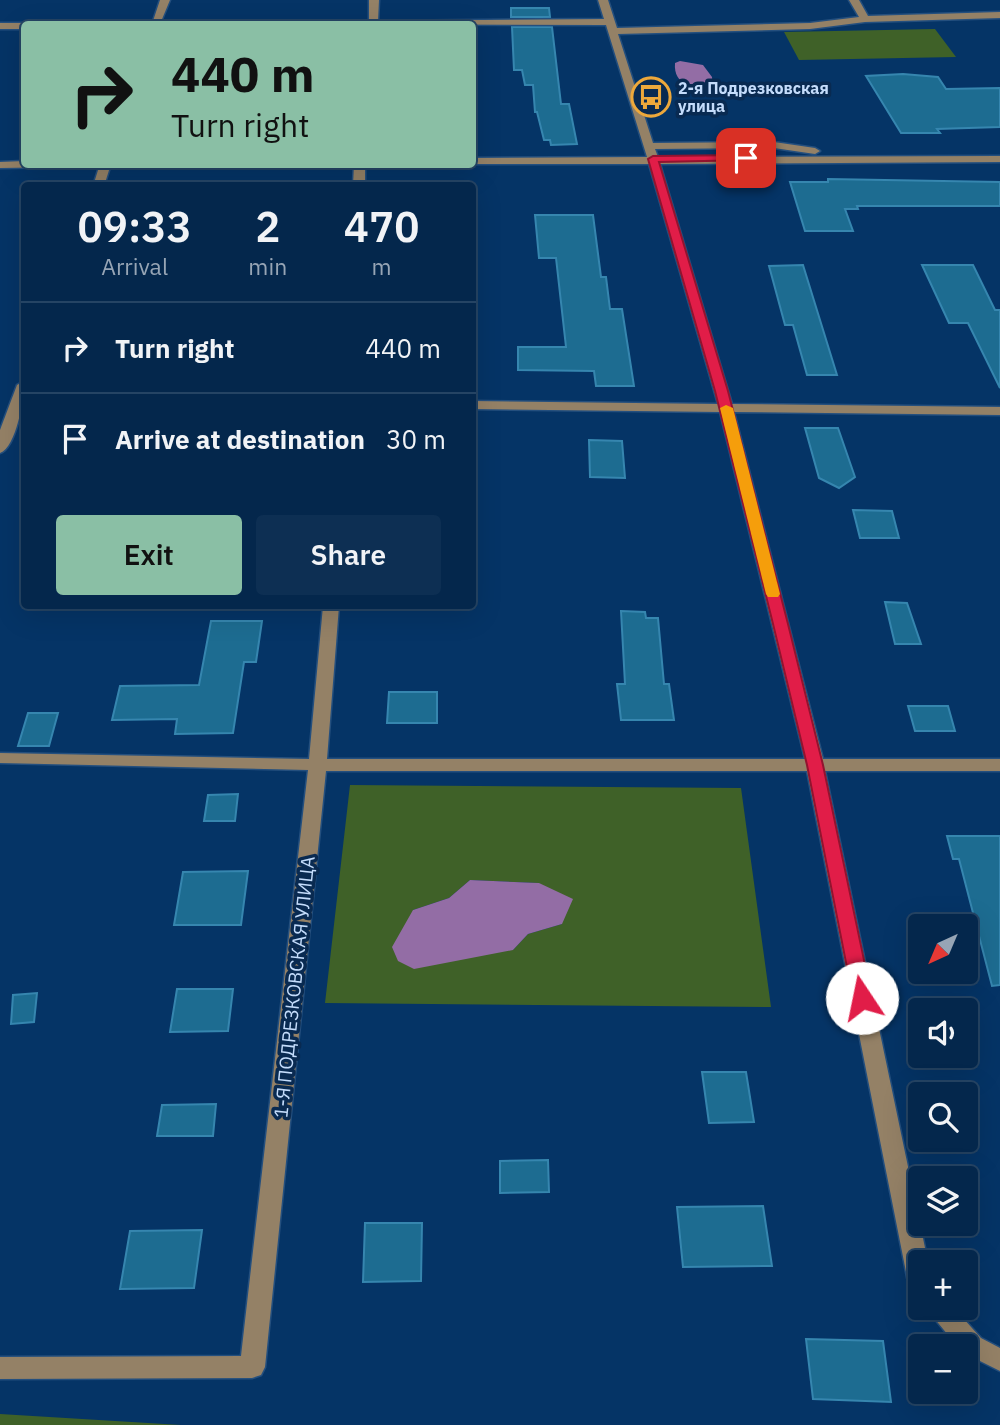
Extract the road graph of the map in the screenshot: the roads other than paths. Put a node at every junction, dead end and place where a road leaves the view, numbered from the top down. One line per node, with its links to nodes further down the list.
1 (165, 0): 7 (street)
2 (374, 0): 8 (street)
3 (603, 0): 12 (street)
4 (854, 0): 6 (street)
5 (1000, 15): 6 (street)
6 (865, 19): 12 (street)
7 (157, 21)
8 (373, 21)
9 (476, 25): 12 (street)
10 (0, 26): 11 (street)
11 (21, 26)
12 (611, 26): 13 (street)
13 (649, 146): 14 (street); 15 (street)
14 (653, 159): 15 (street); 17 (street); 23 (street)
15 (831, 159): 16 (street)
16 (1000, 159)
17 (476, 161)
18 (0, 165): 19 (street)
19 (21, 165)
20 (0, 404): 21 (street)
21 (21, 404): 25 (street)
22 (476, 405): 23 (street)
23 (726, 407): 24 (street); 29 (street)
24 (1000, 411)
25 (0, 449)
26 (331, 609): 28 (street, 1-Я ПОДРЕЗКОВСКАЯ УЛИЦА)
27 (0, 758): 28 (street)
28 (318, 765): 29 (street); 34 (street, 1-Я ПОДРЕЗКОВСКАЯ УЛИЦА)
29 (815, 765): 30 (street); 31 (street)
30 (1000, 765)
31 (914, 1250)
32 (949, 1320): 33 (street)
33 (1000, 1360)
34 (0, 1368)

